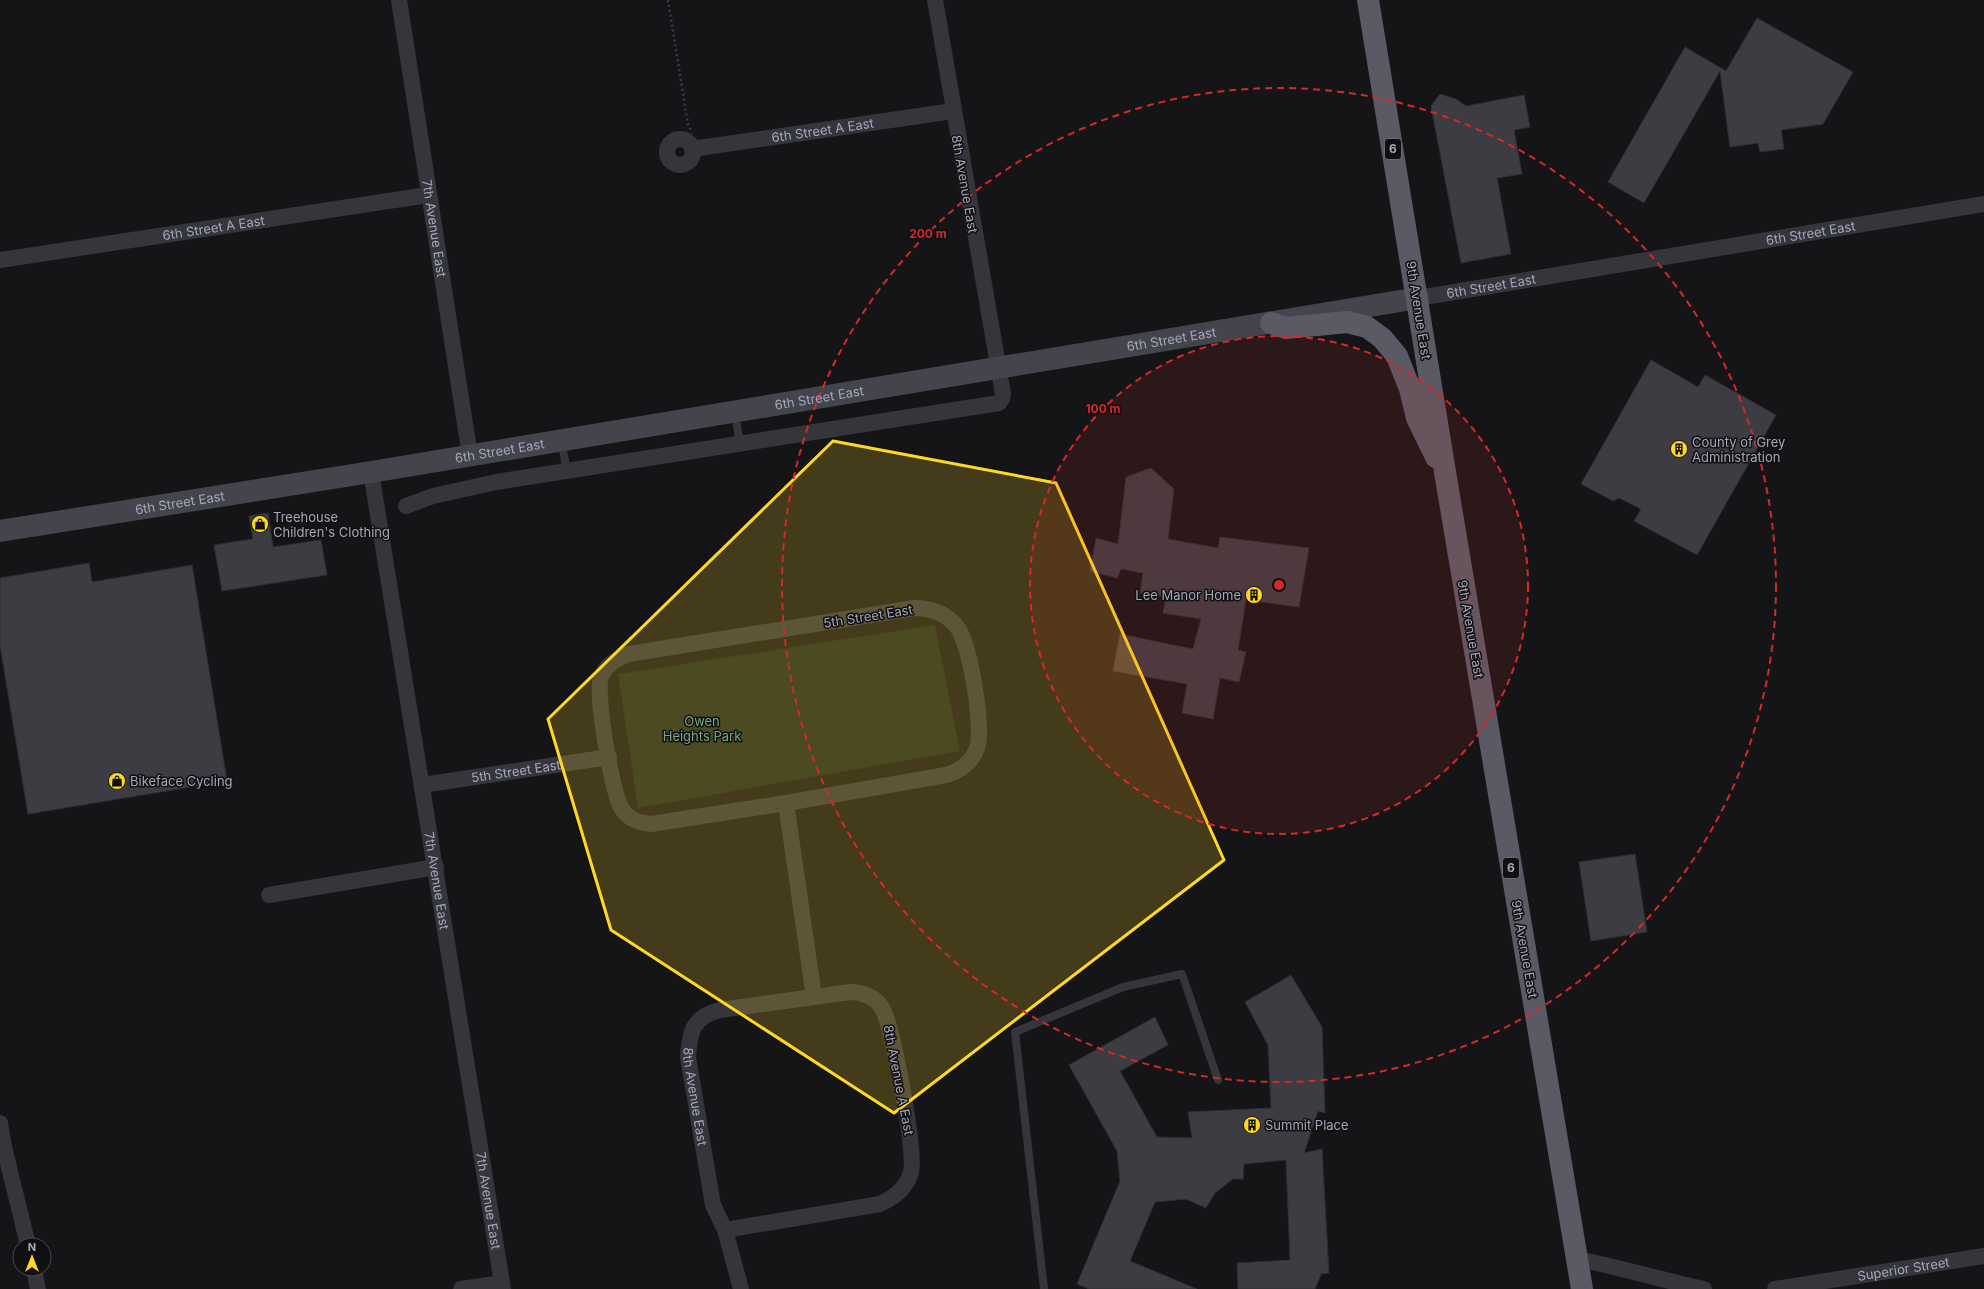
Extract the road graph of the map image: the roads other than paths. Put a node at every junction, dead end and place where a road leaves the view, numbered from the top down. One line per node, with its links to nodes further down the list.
1 (399, 0): 6 (street, 7th Avenue East)
2 (935, 0): 4 (street, 8th Avenue East)
3 (1368, 0): 9 (highway, 9th Avenue East / 6)
4 (953, 111): 5 (street, 6th Street A East); 11 (street, 8th Avenue East)
5 (693, 144)
6 (428, 195): 8 (street, 6th Street A East); 15 (street, 7th Avenue East)
7 (1984, 204): 9 (street, 6th Street East)
8 (0, 260)
9 (1418, 298): 10 (main road, 6th Street East); 18 (highway, 9th Avenue East / 6)
10 (1272, 323): 11 (main road, 6th Street East); 18 (highway)
11 (998, 368): 12 (main road, 6th Street East); 14 (street)
12 (735, 412): 13 (main road, 6th Street East); 14 (lane)
13 (561, 440): 15 (main road, 6th Street East); 16 (lane)
14 (740, 444): 16 (street)
15 (470, 456): 17 (main road, 6th Street East)
16 (566, 471): 19 (street)
17 (371, 472): 20 (main road, 6th Street East); 22 (street, 7th Avenue East)
18 (1446, 478): 32 (highway, 9th Avenue East / 6)
19 (406, 506)
20 (0, 531)
21 (609, 758): 22 (street, 5th Street East); 23 (street, 5th Street East); 23 (street, 5th Street East)
22 (422, 785): 24 (street, 7th Avenue East)
23 (786, 803): 26 (street)
24 (436, 867): 25 (street); 34 (street, 7th Avenue East)
25 (269, 895)
26 (814, 997): 29 (street, 8th Avenue East); 29 (street, 8th Avenue A East)
27 (1218, 1080): 38 (lane)
28 (0, 1123): 30 (street)
29 (725, 1230): 37 (street, 8th Avenue East)
30 (26, 1237)
31 (1984, 1256): 41 (street, Superior Street)
32 (1577, 1258): 39 (highway, 6); 40 (street)
33 (36, 1277): 35 (street)
34 (503, 1286): 36 (street)
35 (38, 1289)
36 (461, 1289)
37 (742, 1289)
38 (1044, 1289)
39 (1582, 1289)
40 (1704, 1289)
41 (1775, 1289)

